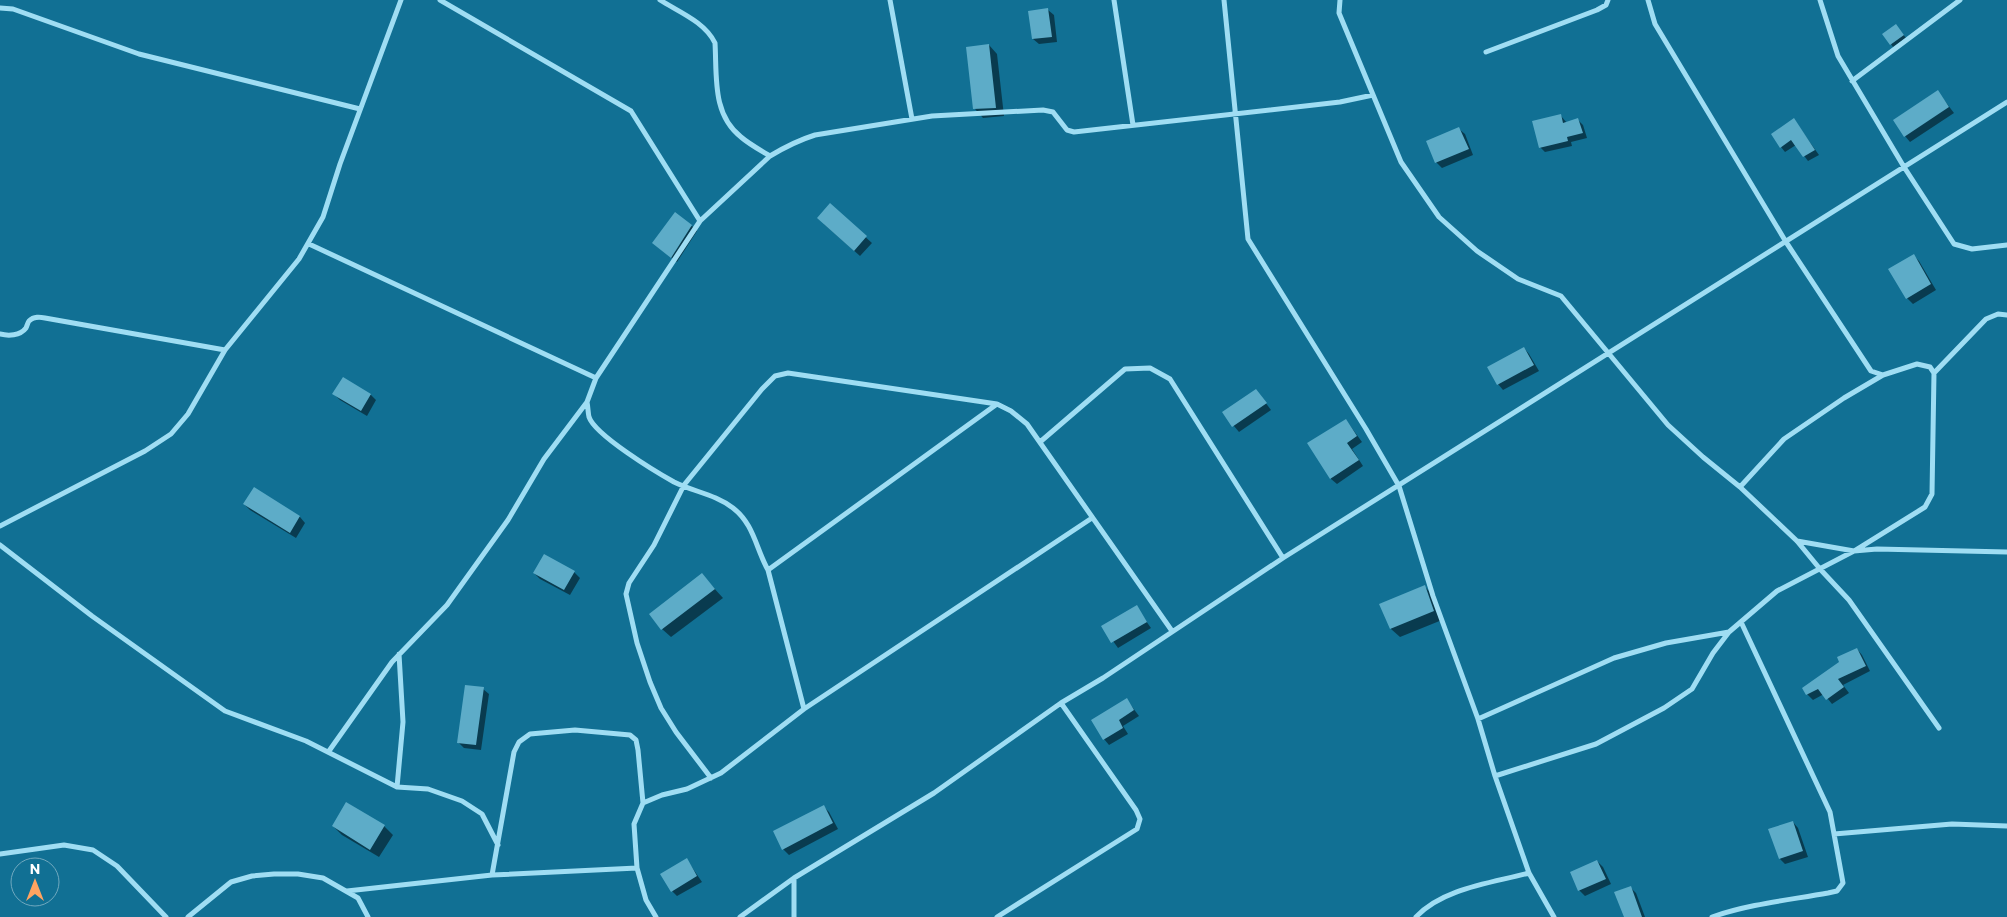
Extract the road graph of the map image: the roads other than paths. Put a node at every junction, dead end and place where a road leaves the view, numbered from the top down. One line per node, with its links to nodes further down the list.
1 (401, 0): 17 (street)
2 (440, 0): 23 (street)
3 (660, 0): 21 (street)
4 (890, 0): 19 (street)
5 (1114, 0): 20 (street)
6 (1224, 0): 18 (street)
7 (1340, 0): 15 (street)
8 (1608, 0): 13 (street)
9 (1648, 0): 24 (street)
10 (1820, 0): 14 (street)
11 (1960, 0): 14 (street)
12 (0, 8): 17 (street)
13 (1486, 52)
14 (1852, 81): 22 (street)
15 (1373, 95): 18 (street); 30 (street)
16 (2007, 102): 22 (street)
17 (360, 108): 25 (street)
18 (1236, 113): 20 (street); 38 (street)
19 (912, 119): 20 (street); 21 (street)
20 (1133, 125)
21 (770, 156): 23 (street)
22 (1904, 167): 24 (street); 26 (street)
23 (700, 221): 33 (street)
24 (1786, 242): 30 (street); 32 (street)
25 (309, 244): 29 (street); 33 (street)
26 (2007, 244)
27 (2007, 315): 31 (street)
28 (0, 334): 29 (street)
29 (225, 350): 41 (street)
30 (1609, 352): 38 (street); 39 (street)
31 (1934, 372): 32 (street); 44 (street)
32 (1883, 375): 39 (street)
33 (596, 378): 34 (street)
34 (587, 402): 37 (street); 52 (street)
35 (997, 404): 36 (street); 37 (street); 48 (street)
36 (1040, 442): 40 (street); 46 (street)
37 (684, 485): 48 (street); 59 (street)
38 (1399, 486): 46 (street); 55 (street)
39 (1740, 488): 42 (street)
40 (1092, 518): 50 (street); 54 (street)
41 (0, 526)
42 (1797, 541): 44 (street); 47 (street)
43 (0, 545): 57 (street)
44 (1854, 550): 45 (street); 47 (street)
45 (2007, 552)
46 (1283, 558): 50 (street)
47 (1820, 569): 49 (street); 56 (street)
48 (768, 570): 54 (street)
49 (1741, 622): 51 (street); 63 (street)
50 (1172, 631): 53 (street)
51 (1729, 632): 55 (street); 58 (street)
52 (399, 654): 57 (street); 60 (street)
53 (1061, 703): 69 (street); 77 (street)
54 (804, 709): 59 (street)
55 (1478, 719): 58 (street)
56 (1939, 728)
57 (328, 751): 60 (street)
58 (1495, 776): 67 (street)
59 (711, 778): 61 (street)
60 (397, 787): 64 (street)
61 (644, 803): 64 (street); 66 (street)
62 (2007, 826): 63 (street)
63 (1834, 834): 80 (street)
64 (498, 845): 68 (street)
65 (0, 854): 71 (street)
66 (637, 868): 68 (street); 74 (street)
67 (1530, 873): 78 (street); 79 (street)
68 (492, 875): 70 (street)
69 (794, 878): 75 (street); 76 (street)
70 (347, 891): 72 (street); 73 (street)
71 (166, 917)
72 (188, 917)
73 (368, 917)
74 (656, 917)
75 (740, 917)
76 (794, 917)
77 (997, 917)
78 (1416, 917)
79 (1554, 917)
80 (1712, 917)

